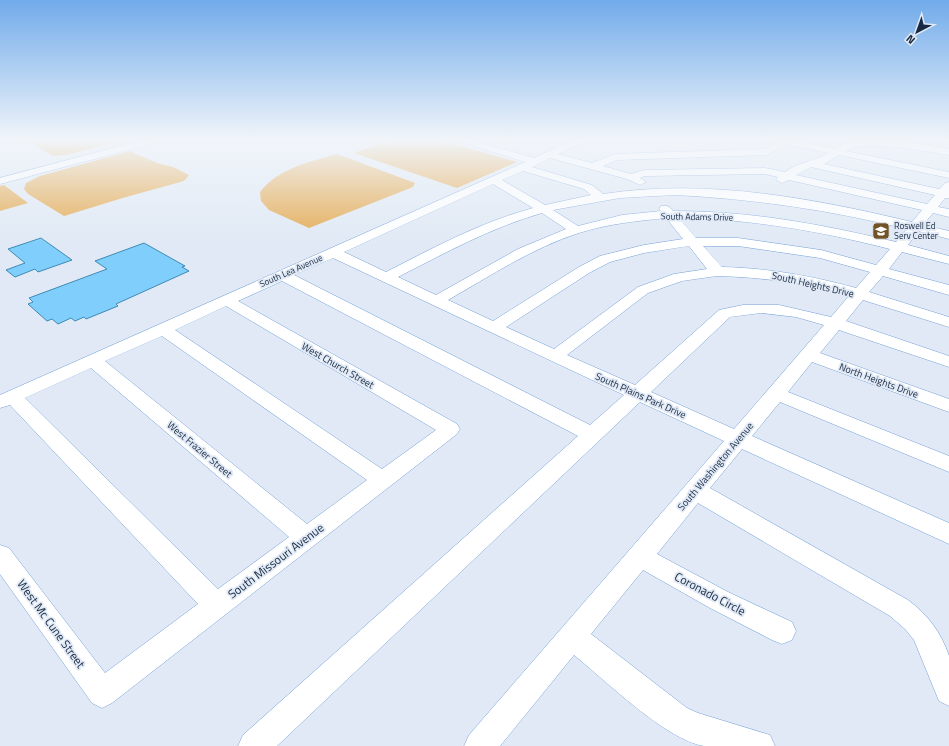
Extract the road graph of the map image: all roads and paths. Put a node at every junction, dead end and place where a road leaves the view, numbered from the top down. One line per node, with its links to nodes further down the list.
1 (23, 175): 11 (street)
2 (504, 175): 10 (street, South Lea Avenue)
3 (556, 175): 14 (street)
4 (623, 175): 9 (street)
5 (638, 175): 9 (street)
6 (788, 175): 13 (street); 15 (street)
7 (858, 175): 13 (street)
8 (894, 175): 13 (street)
9 (631, 177): 12 (street)
10 (493, 180): 16 (street); 24 (street, South Lea Avenue)
11 (0, 181)
12 (652, 192): 14 (street); 15 (street); 17 (street)
13 (945, 195): 19 (street, South Washington Avenue)
14 (601, 198): 16 (street)
15 (781, 199): 18 (street); 19 (street)
16 (543, 208): 20 (street); 29 (street)
17 (670, 215): 18 (street, South Adams Drive); 20 (street, South Adams Drive); 22 (street)
18 (782, 221): 23 (street, South Adams Drive)
19 (916, 227): 21 (street); 23 (street, South Washington Avenue)
20 (576, 230): 33 (street, South Adams Drive)
21 (949, 235)
22 (692, 242): 26 (street); 27 (street); 36 (street)
23 (899, 247): 25 (street, South Adams Drive); 26 (street, South Washington Avenue)
24 (334, 253): 28 (street, South Lea Avenue); 29 (street, South Plains Park Drive)
25 (949, 260)
26 (880, 270): 30 (street); 31 (street, South Washington Avenue)
27 (717, 271): 31 (street, South Heights Drive); 39 (street, South Heights Drive)
28 (282, 275): 32 (street, South Lea Avenue); 47 (street)
29 (386, 278): 33 (street, South Plains Park Drive)
30 (949, 290)
31 (858, 295): 34 (street, South Heights Drive); 35 (street, South Washington Avenue)
32 (226, 300): 37 (street, South Lea Avenue); 46 (street, West Church Street)
33 (436, 301): 36 (street, South Plains Park Drive)
34 (949, 322)
35 (834, 323): 38 (street, South Washington Avenue); 41 (street); 42 (street)
36 (493, 328): 39 (street, South Plains Park Drive)
37 (164, 329): 40 (street, South Lea Avenue); 50 (street)
38 (808, 355): 43 (street, South Washington Avenue); 45 (street, North Heights Drive)
39 (555, 356): 42 (street, South Plains Park Drive)
40 (93, 360): 44 (street, South Lea Avenue); 53 (street, West Frazier Street)
41 (949, 362)
42 (638, 393): 47 (street); 48 (street, South Plains Park Drive)
43 (776, 394): 48 (street, South Washington Avenue); 49 (street)
44 (6, 400): 56 (street)
45 (949, 406)
46 (450, 429): 50 (street, South Missouri Avenue)
47 (592, 435): 62 (street)
48 (738, 439): 51 (street, South Washington Avenue); 52 (street, South Plains Park Drive)
49 (949, 464)
50 (383, 480): 53 (street, South Missouri Avenue)
51 (695, 490): 55 (street, South Washington Avenue); 59 (street)
52 (949, 534)
53 (307, 538): 56 (street, South Missouri Avenue)
54 (0, 555): 60 (street, West Mc Cune Street)
55 (639, 556): 57 (street, Coronado Circle); 58 (street, South Washington Avenue)
56 (217, 606): 60 (street, South Missouri Avenue)
57 (782, 631)
58 (572, 636): 61 (street, South Washington Avenue); 63 (street)
59 (949, 691)
60 (102, 693)
61 (489, 743)
62 (254, 746)
63 (759, 746)

